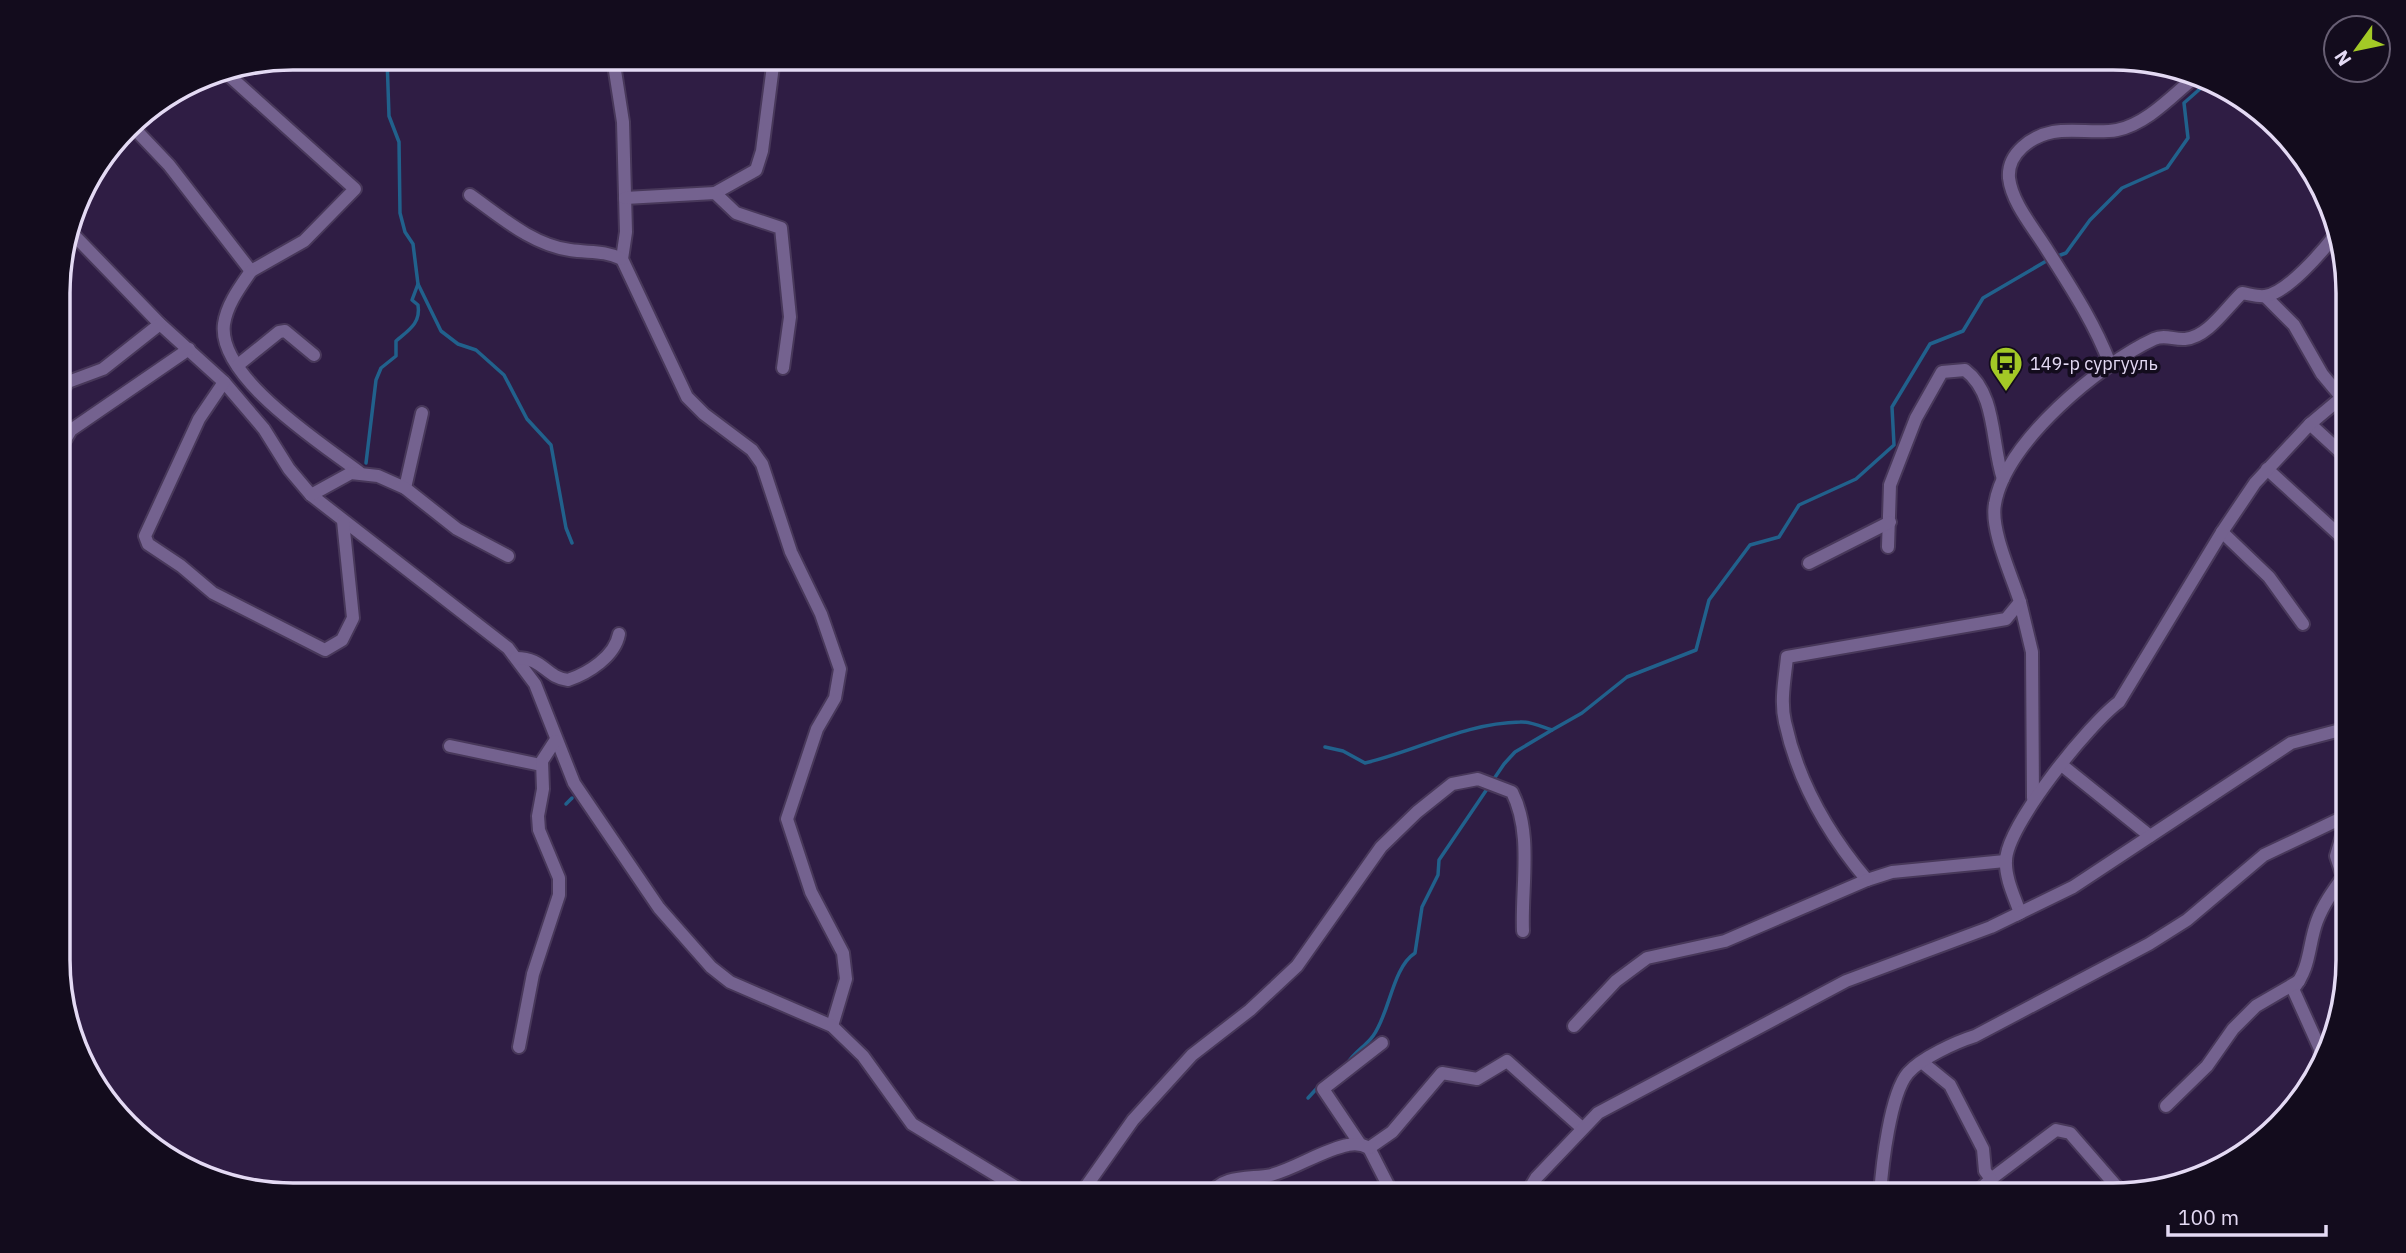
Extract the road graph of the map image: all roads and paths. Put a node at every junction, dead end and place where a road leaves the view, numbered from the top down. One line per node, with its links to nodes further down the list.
1 (615, 70): 8 (street)
2 (772, 70): 6 (street)
3 (233, 79): 12 (street)
4 (2187, 83): 17 (street)
5 (138, 132): 12 (street)
6 (715, 193): 8 (street); 19 (street)
7 (470, 195): 11 (street)
8 (625, 198): 11 (street)
9 (77, 238): 14 (street)
10 (2329, 242): 13 (street)
11 (622, 259): 61 (street)
12 (251, 271): 18 (street)
13 (2265, 296): 17 (street); 22 (street)
14 (160, 324): 15 (street); 20 (street)
15 (189, 349): 21 (street); 28 (street)
16 (314, 355): 18 (street)
17 (2110, 364): 32 (street)
18 (238, 365): 23 (street)
19 (783, 368)
20 (70, 382)
21 (224, 382): 25 (street); 35 (street)
22 (2336, 387)
23 (261, 396): 25 (street); 31 (street)
24 (2336, 402): 27 (street)
25 (247, 410): 34 (street)
26 (422, 413): 33 (street)
27 (2310, 424): 29 (street); 30 (street)
28 (70, 432)
29 (2336, 448)
30 (2267, 469): 37 (street); 38 (street)
31 (359, 472): 33 (street); 34 (street)
32 (2003, 479): 36 (street); 42 (street)
33 (405, 488): 40 (street)
34 (311, 495): 35 (street)
35 (343, 521): 45 (street)
36 (1890, 522): 39 (street); 41 (street)
37 (2222, 532): 43 (street); 51 (street)
38 (2336, 532)
39 (1888, 547)
40 (508, 556)
41 (1809, 563)
42 (2020, 601): 52 (street); 56 (street)
43 (2303, 624)
44 (620, 634): 45 (street)
45 (516, 658): 48 (street)
46 (2336, 731): 47 (street)
47 (2334, 733): 54 (street)
48 (555, 741): 50 (street); 61 (street)
49 (450, 747): 50 (street)
50 (541, 765): 65 (street)
51 (2063, 766): 52 (street); 54 (street)
52 (2034, 798): 55 (street)
53 (2336, 822): 66 (street)
54 (2150, 836): 58 (street)
55 (2006, 861): 56 (street); 58 (street)
56 (1867, 880): 62 (street)
57 (2336, 893): 60 (street)
58 (2020, 913): 68 (street)
59 (1523, 931): 72 (street)
60 (2302, 979): 64 (street); 67 (street)
61 (832, 1026): 71 (street)
62 (1574, 1026)
63 (1382, 1043): 69 (street)
64 (2318, 1046)
65 (519, 1047)
66 (1923, 1063): 70 (street); 76 (street)
67 (2166, 1106)
68 (1582, 1128): 69 (street); 75 (street)
69 (1365, 1146): 73 (street); 74 (street)
70 (1991, 1178): 77 (street); 78 (street)
71 (1010, 1183)
72 (1088, 1183)
73 (1225, 1183)
74 (1386, 1183)
75 (1533, 1183)
76 (1881, 1183)
77 (1986, 1183)
78 (2114, 1183)

